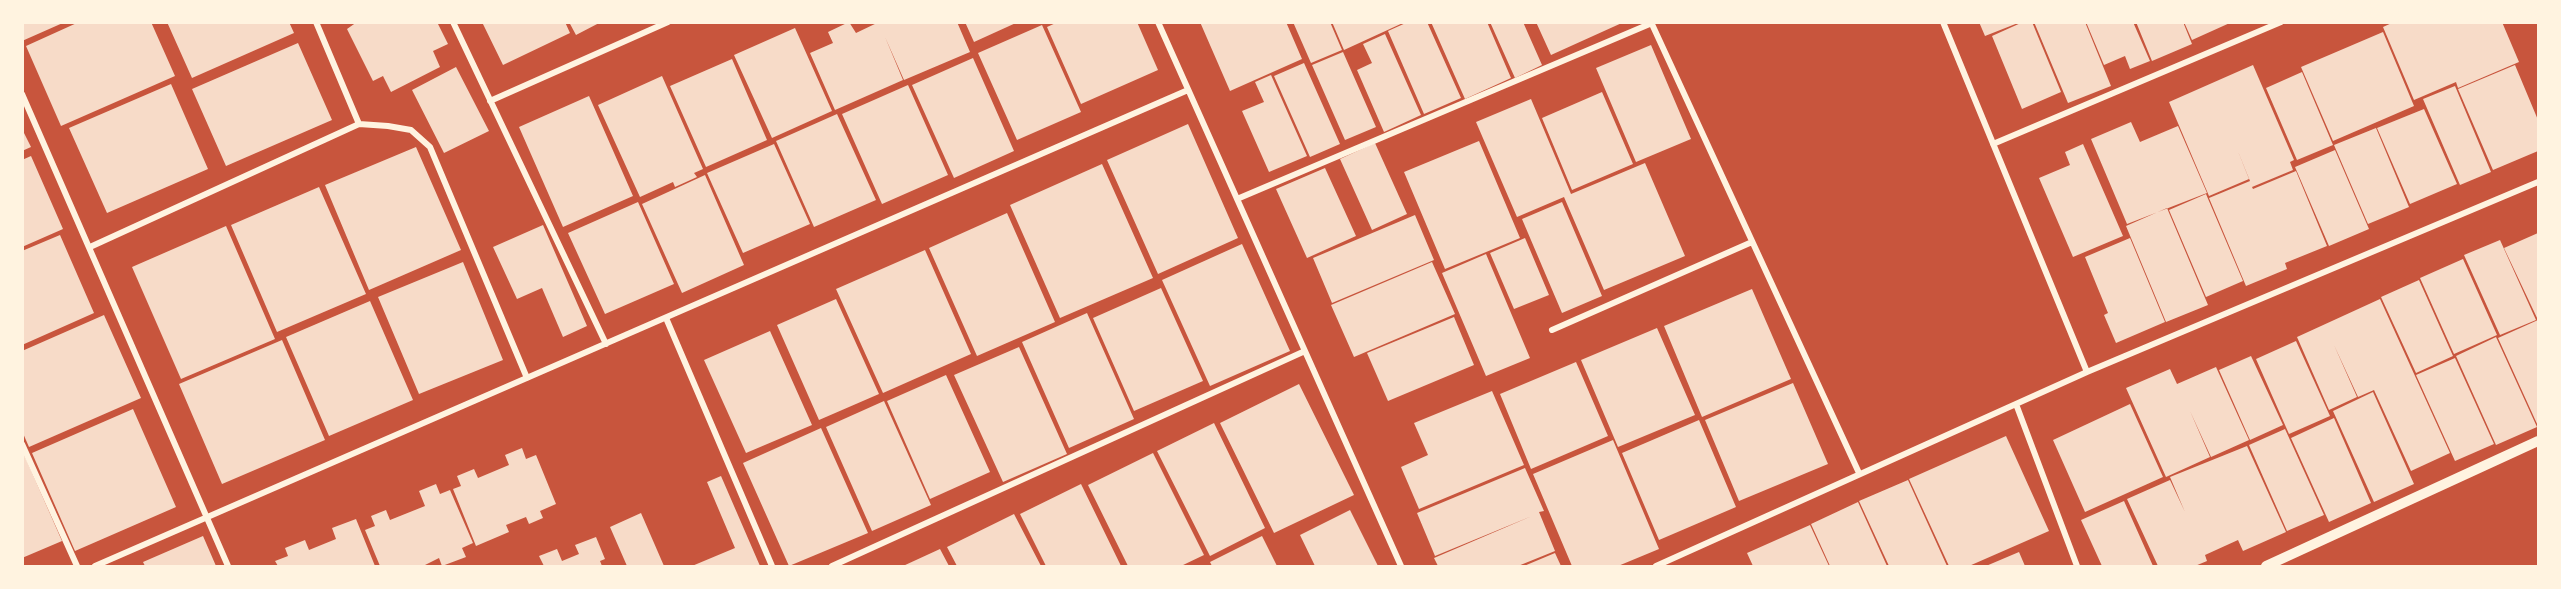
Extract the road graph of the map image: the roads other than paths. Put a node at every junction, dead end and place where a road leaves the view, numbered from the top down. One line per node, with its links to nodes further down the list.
1 (316, 22): 11 (street)
2 (453, 22): 10 (street)
3 (668, 22): 10 (street)
4 (1158, 22): 8 (street)
5 (1943, 22): 12 (street)
6 (2281, 22): 12 (street)
7 (1652, 23): 14 (street); 15 (street)
8 (1188, 90): 14 (street); 17 (street)
9 (22, 94): 16 (street)
10 (490, 101): 19 (street)
11 (359, 124): 16 (street); 22 (street)
12 (1993, 144): 21 (street)
13 (2538, 182): 21 (street)
14 (1237, 199): 20 (street)
15 (1752, 242): 18 (street); 26 (street)
16 (90, 247): 27 (street)
17 (666, 318): 19 (street); 31 (street)
18 (1552, 330)
19 (606, 344): 22 (street)
20 (1305, 351): 32 (street); 33 (street)
21 (2087, 372): 23 (street)
22 (528, 378): 27 (street)
23 (2016, 404): 26 (street); 35 (street)
24 (2538, 441): 36 (street)
25 (22, 444): 28 (street)
26 (1859, 473): 34 (street)
27 (207, 518): 29 (street); 30 (street)
28 (77, 567)
29 (94, 567)
30 (228, 567)
31 (772, 567)
32 (832, 567)
33 (1401, 567)
34 (1656, 567)
35 (2077, 567)
36 (2266, 567)

